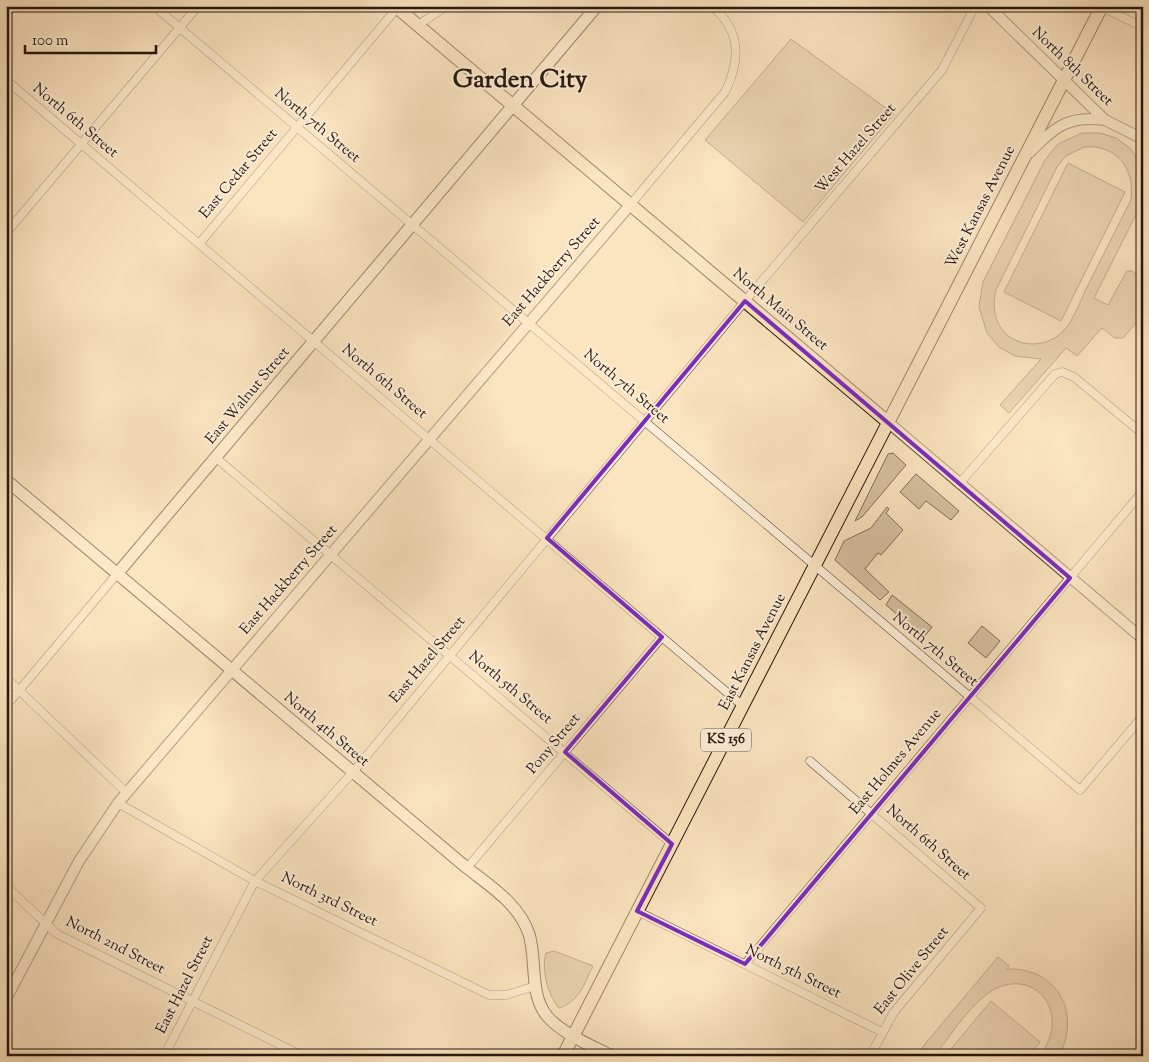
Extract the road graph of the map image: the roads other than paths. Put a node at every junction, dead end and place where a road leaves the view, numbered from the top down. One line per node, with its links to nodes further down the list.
1 (154, 6): 12 (street, North 7th Street)
2 (198, 6): 12 (street)
3 (447, 6): 10 (street)
4 (597, 6): 15 (main road, East Walnut Street)
5 (711, 6): 21 (street)
6 (975, 6): 25 (street, West Hazel Street)
7 (988, 6): 14 (street, North 8th Street)
8 (1102, 6): 11 (street); 14 (main road, West Kansas Avenue)
9 (396, 7): 10 (main road, North Main Street); 17 (street, East Cedar Street)
10 (418, 25): 15 (main road, North Main Street)
11 (1143, 27)
12 (179, 28): 17 (street, North 7th Street); 19 (street)
13 (6, 80): 19 (street, North 6th Street)
14 (1064, 81): 16 (street, North 8th Street); 20 (main road, West Kansas Avenue)
15 (512, 105): 21 (main road, North Main Street); 22 (main road, East Walnut Street)
16 (1105, 120): 18 (street, North 8th Street); 20 (street)
17 (297, 127): 22 (street, North 7th Street); 24 (street, East Cedar Street)
18 (1143, 139)
19 (81, 144): 23 (street); 24 (street, North 6th Street)
20 (1025, 157): 29 (main road, West Kansas Avenue)
21 (630, 204): 25 (main road, North Main Street); 26 (street, East Hackberry Street)
22 (412, 224): 26 (street, North 7th Street); 27 (main road, East Walnut Street)
23 (6, 233)
24 (199, 244): 27 (street, North 6th Street)
25 (745, 302): 28 (street, East Hazel Street); 29 (main road, North Main Street)
26 (529, 322): 28 (street, North 7th Street); 31 (street, East Hackberry Street)
27 (313, 341): 31 (street, North 6th Street); 32 (main road, East Walnut Street)
28 (645, 421): 36 (street, East Hazel Street); 38 (street, North 7th Street)
29 (889, 423): 34 (street, North Main Street); 38 (main road, East Kansas Avenue / KS 156)
30 (1143, 434): 34 (street)
31 (430, 438): 36 (street, North 6th Street); 37 (street, East Hackberry Street)
32 (216, 457): 37 (street, North 5th Street); 39 (main road, East Walnut Street)
33 (6, 480): 39 (main road, North 4th Street)
34 (960, 484): 40 (street, North Main Street)
35 (1143, 491): 40 (street, East Holmes Avenue)
36 (547, 538): 41 (street, North 6th Street); 43 (street, East Hazel Street)
37 (330, 554): 43 (street, North 5th Street); 44 (street, East Hackberry Street)
38 (815, 568): 47 (street, North 7th Street); 49 (main road, East Kansas Avenue / KS 156)
39 (118, 574): 44 (main road, North 4th Street); 46 (street, East Walnut Street)
40 (1070, 578): 42 (street, North Main Street); 47 (street, East Holmes Avenue)
41 (662, 637): 49 (street, North 6th Street); 51 (street, Pony Street)
42 (1143, 639)
43 (450, 655): 51 (street, North 5th Street); 53 (street, East Hazel Street)
44 (232, 670): 53 (main road, North 4th Street); 54 (street, East Hackberry Street)
45 (6, 678): 46 (street)
46 (20, 690): 48 (street, East Walnut Street); 54 (street)
47 (970, 697): 50 (street, North 7th Street); 56 (street, East Holmes Avenue)
48 (6, 706)
49 (743, 706): 57 (main road, East Kansas Avenue / KS 156)
50 (1143, 716)
51 (565, 752): 57 (street, North 5th Street); 58 (street, Pony Street)
52 (810, 761): 56 (street, North 6th Street)
53 (353, 772): 58 (main road, North 4th Street); 59 (street, East Hazel Street)
54 (126, 793): 55 (street, East Hackberry Street)
55 (118, 803): 59 (street, North 3rd Street); 63 (street, East Hackberry Street)
56 (872, 813): 61 (street, North 6th Street); 64 (street, East Holmes Avenue)
57 (672, 844): 62 (main road, East Kansas Avenue / KS 156)
58 (467, 868): 65 (main road, North 4th Street)
59 (255, 881): 65 (street, North 3rd Street); 67 (street, East Hazel Street)
60 (6, 886): 63 (street, North 2nd Street)
61 (981, 908): 68 (street, East Olive Street)
62 (637, 911): 64 (street, North 5th Street); 69 (main road, East Kansas Avenue / KS 156)
63 (46, 923): 66 (street, East Hackberry Street); 67 (street, North 2nd Street)
64 (745, 964): 68 (street, North 5th Street)
65 (535, 986): 69 (main road, North 4th Street)
66 (6, 999)
67 (192, 1001): 70 (street, East Hazel Street); 71 (street, North 2nd Street)
68 (882, 1032): 74 (street, East Olive Street)
69 (573, 1036): 72 (main road, East Kansas Avenue / KS 156); 73 (main road)
70 (164, 1056)
71 (303, 1056)
72 (562, 1056)
73 (612, 1056)
74 (870, 1056)

